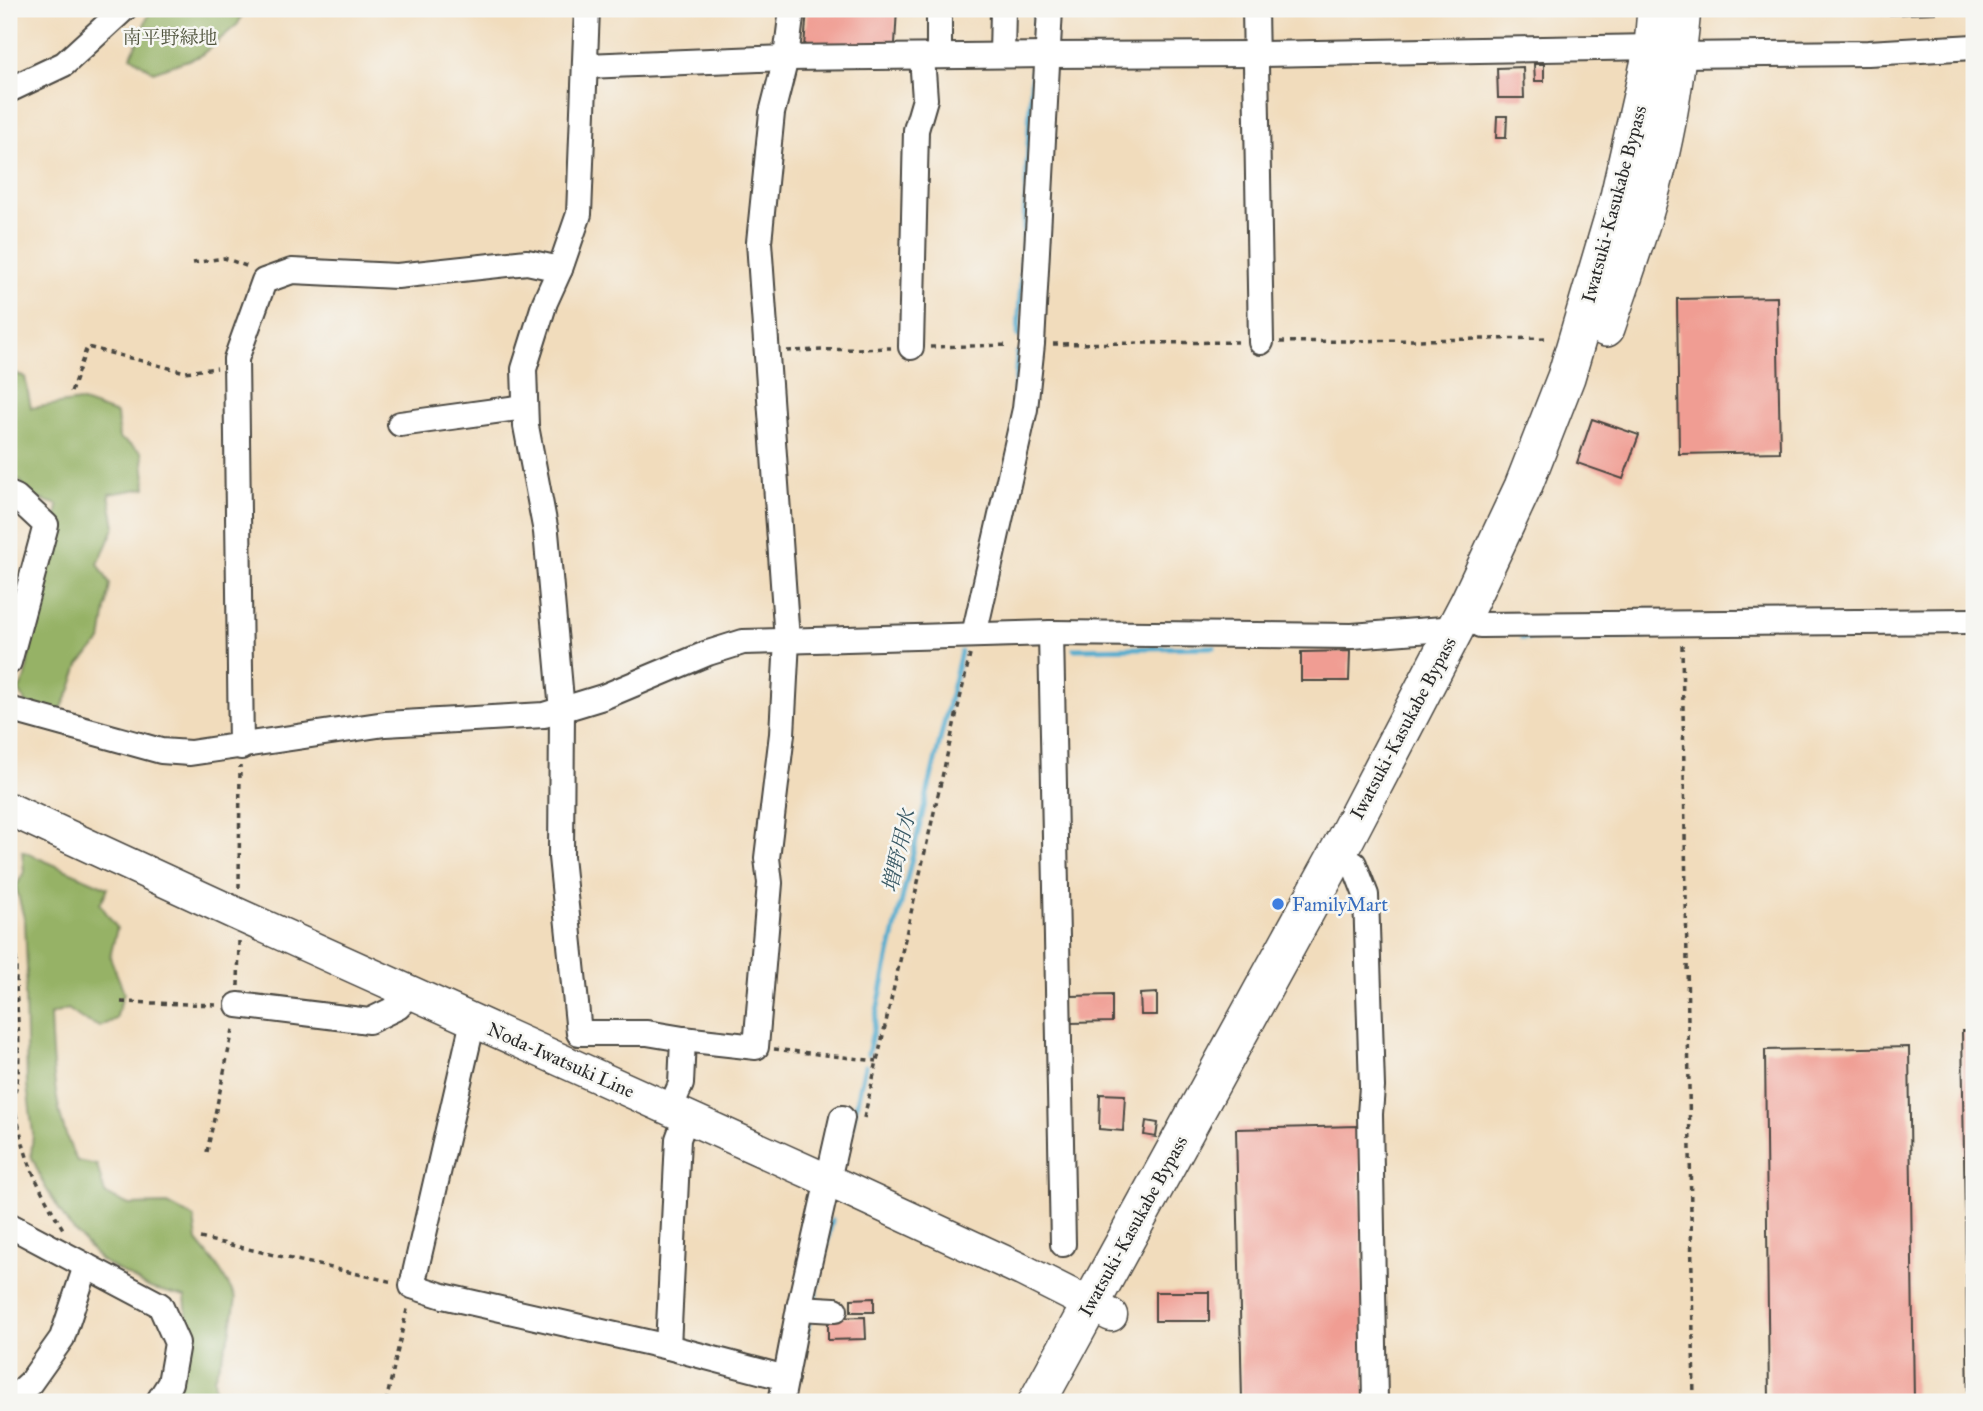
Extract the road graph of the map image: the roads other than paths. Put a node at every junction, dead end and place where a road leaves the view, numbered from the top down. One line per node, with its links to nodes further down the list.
1 (124, 9): 18 (street)
2 (587, 9): 17 (street)
3 (792, 9): 16 (street)
4 (939, 9): 15 (street)
5 (1003, 9): 13 (street)
6 (1050, 9): 14 (street)
7 (1255, 9): 12 (street)
8 (1656, 9): 11 (highway, Iwatsuki-Kasukabe Bypass)
9 (1682, 9): 11 (highway, Iwatsuki-Kasukabe Bypass)
10 (1974, 47): 11 (street)
11 (1665, 51): 12 (street); 26 (highway, Iwatsuki-Kasukabe Bypass); 26 (highway, Iwatsuki-Kasukabe Bypass)
12 (1256, 54): 14 (street); 20 (street)
13 (1002, 55): 14 (street); 15 (street)
14 (1047, 55): 28 (street)
15 (930, 56): 16 (street); 21 (street)
16 (786, 58): 17 (street); 29 (street)
17 (586, 66): 19 (street)
18 (9, 90)
19 (560, 269): 22 (street); 33 (street)
20 (1261, 342)
21 (911, 347)
22 (525, 407): 23 (street); 32 (street)
23 (400, 424)
24 (9, 494): 30 (street)
25 (1974, 621): 26 (street)
26 (1487, 632): 27 (street); 36 (highway, Iwatsuki-Kasukabe Bypass); 50 (highway, Iwatsuki-Kasukabe Bypass)
27 (1051, 633): 28 (street); 47 (street)
28 (974, 635): 29 (street)
29 (788, 640): 32 (street); 41 (street)
30 (9, 663)
31 (9, 709): 33 (street)
32 (562, 711): 33 (street); 40 (street)
33 (241, 747)
34 (9, 793): 35 (street)
35 (9, 809): 37 (main road, Noda-Iwatsuki Line)
36 (1354, 864): 50 (highway, Iwatsuki-Kasukabe Bypass); 59 (street)
37 (412, 993): 38 (street); 39 (main road, Noda-Iwatsuki Line)
38 (238, 1005)
39 (474, 1021): 42 (main road, Noda-Iwatsuki Line); 52 (street)
40 (596, 1033): 41 (street); 42 (street)
41 (683, 1039): 43 (street)
42 (587, 1072): 43 (main road, Noda-Iwatsuki Line)
43 (678, 1113): 45 (main road, Noda-Iwatsuki Line); 52 (street)
44 (852, 1122): 45 (street)
45 (829, 1181): 49 (street); 50 (main road, Noda-Iwatsuki Line)
46 (9, 1225): 48 (street)
47 (1063, 1244)
48 (86, 1266): 54 (street); 55 (street)
49 (799, 1308): 51 (street); 53 (street)
50 (1101, 1309): 57 (highway, Iwatsuki-Kasukabe Bypass); 58 (highway, Iwatsuki-Kasukabe Bypass)
51 (835, 1310)
52 (668, 1347): 53 (street)
53 (786, 1378): 56 (street)
54 (9, 1402)
55 (158, 1402)
56 (781, 1402)
57 (1037, 1402)
58 (1064, 1402)
59 (1375, 1402)

